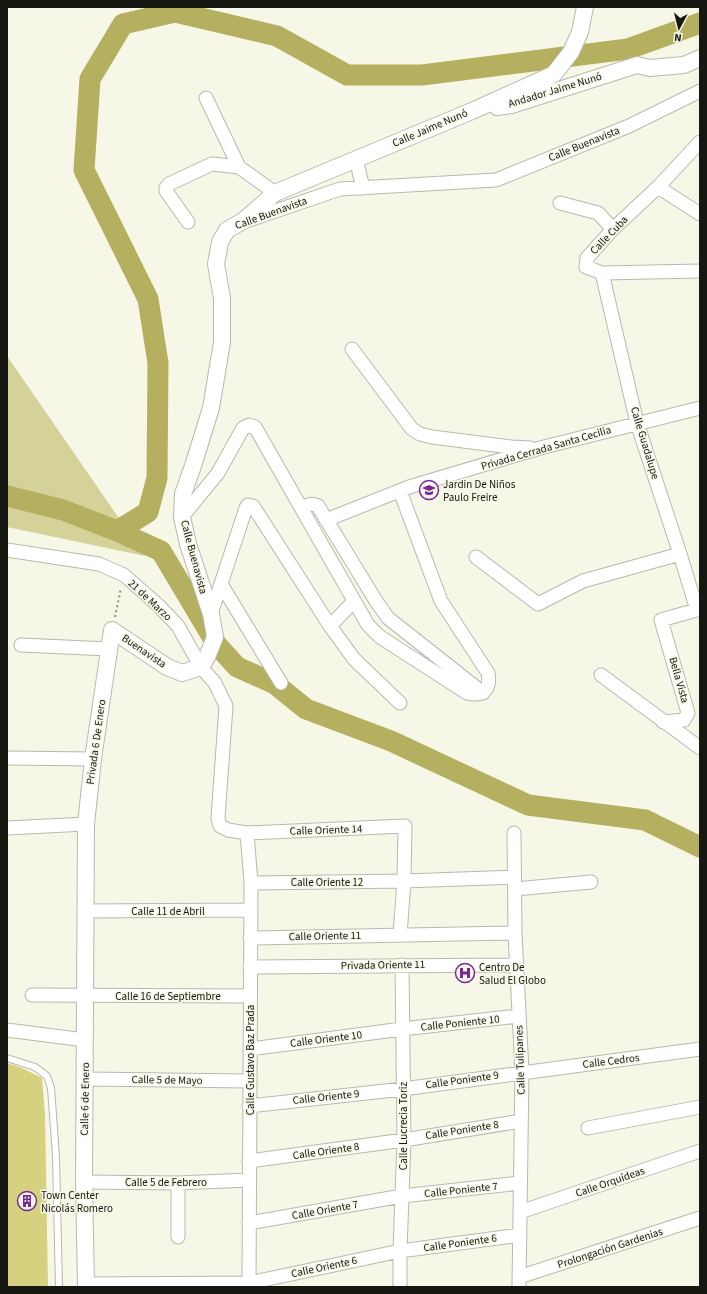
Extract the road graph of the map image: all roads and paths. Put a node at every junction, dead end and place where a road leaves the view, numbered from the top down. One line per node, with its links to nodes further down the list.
1 (585, 7): 5 (street, Calle Jaime Nunó)
2 (700, 58): 5 (street, Andador Jaime Nunó)
3 (700, 91): 10 (street, Calle Buenavista)
4 (206, 98): 8 (street)
5 (472, 111): 7 (street, Calle Jaime Nunó)
6 (700, 142): 9 (street, Calle Cuba)
7 (356, 159): 10 (street); 11 (street, Calle Jaime Nunó)
8 (239, 167): 11 (street); 14 (street)
9 (658, 187): 13 (street); 16 (street, Calle Cuba)
10 (363, 188): 15 (street, Calle Buenavista)
11 (275, 193): 15 (street, Calle Jaime Nunó)
12 (560, 203): 16 (street)
13 (700, 214)
14 (188, 222)
15 (243, 222): 25 (street, Calle Buenavista)
16 (613, 229): 18 (street, Calle Cuba)
17 (700, 271): 18 (street, Calle Cuba)
18 (602, 273): 21 (street, Calle Guadalupe)
19 (352, 349): 22 (street)
20 (700, 408): 21 (street, Privada Cerrada Santa Cecilia)
21 (637, 423): 22 (street, Privada Cerrada Santa Cecilia); 28 (street, Calle Guadalupe)
22 (540, 448): 23 (street, Privada Cerrada Santa Cecilia)
23 (404, 489): 26 (street, Privada Cerrada Santa Cecilia); 42 (street)
24 (302, 509): 25 (street); 26 (street); 32 (street)
25 (182, 516): 34 (street, Calle Buenavista)
26 (326, 520): 42 (street)
27 (7, 550): 30 (street, 21 de Marzo)
28 (680, 554): 29 (street); 33 (street, Calle Guadalupe)
29 (476, 557)
30 (124, 576): 36 (path); 39 (street, 21 de Marzo)
31 (221, 584): 34 (street); 35 (street); 41 (street)
32 (354, 601): 35 (street); 42 (street)
33 (699, 609): 44 (street, Bella Vista)
34 (211, 614): 39 (street, Calle Buenavista)
35 (330, 626): 43 (street)
36 (112, 630): 38 (street, Privada 6 De Enero); 39 (street, Buenavista)
37 (21, 645): 38 (street)
38 (110, 649): 47 (street, Privada 6 De Enero)
39 (204, 660): 50 (street, Calle Oriente 14)
40 (601, 675): 44 (street)
41 (281, 683)
42 (483, 693)
43 (400, 703)
44 (664, 722): 45 (street)
45 (700, 748)
46 (7, 758): 47 (street)
47 (93, 759): 48 (street, Privada 6 De Enero)
48 (86, 824): 49 (street); 57 (street, Privada 6 De Enero)
49 (7, 828)
50 (247, 833): 52 (street, Calle Oriente 14); 54 (street, Calle Gustavo Baz Prada)
51 (514, 833): 55 (street, Calle Tulipanes)
52 (404, 881): 54 (street, Calle Oriente 12); 55 (street, Calle Oriente 12); 59 (street)
53 (591, 882): 55 (street, Calle Oriente 12)
54 (251, 883): 56 (street, Calle Gustavo Baz Prada)
55 (514, 883): 58 (street, Calle Tulipanes)
56 (250, 910): 57 (street, Calle 11 de Abril); 60 (street, Calle Gustavo Baz Prada)
57 (86, 911): 65 (street, Calle 6 de Enero)
58 (515, 933): 59 (street, Calle Oriente 11); 62 (street, Calle Tulipanes)
59 (400, 935): 60 (street, Calle Oriente 11)
60 (250, 938): 63 (street, Calle Gustavo Baz Prada)
61 (402, 965): 62 (street, Privada Oriente 11); 63 (street, Privada Oriente 11); 68 (street, Calle Lucrecia Toriz)
62 (516, 965): 67 (street, Calle Tulipanes)
63 (250, 967): 66 (street, Calle Gustavo Baz Prada)
64 (32, 995): 65 (street, Calle 16 de Septiembre)
65 (85, 995): 66 (street, Calle 16 de Septiembre); 70 (street, Calle 6 de Enero)
66 (250, 996): 71 (street, Calle Gustavo Baz Prada)
67 (518, 1016): 68 (street, Calle Poniente 10); 74 (street, Calle Tulipanes)
68 (402, 1029): 71 (street, Calle Oriente 10); 77 (street, Calle Lucrecia Toriz)
69 (7, 1030): 70 (street)
70 (85, 1040): 75 (street, Calle 6 de Enero)
71 (250, 1049): 76 (street, Calle Gustavo Baz Prada)
72 (700, 1049): 74 (street, Calle Cedros)
73 (7, 1058): 99 (lane)
74 (522, 1072): 77 (street, Calle Poniente 9); 80 (street, Calle Tulipanes)
75 (85, 1079): 76 (street, Calle 5 de Mayo); 86 (street, Calle 6 de Enero)
76 (250, 1081): 78 (street, Calle Gustavo Baz Prada)
77 (403, 1089): 78 (street, Calle Oriente 9); 82 (street, Calle Lucrecia Toriz)
78 (250, 1106): 84 (street, Calle Gustavo Baz Prada)
79 (700, 1106): 81 (street)
80 (521, 1121): 82 (street, Calle Poniente 8); 88 (street, Calle Tulipanes)
81 (588, 1128)
82 (404, 1140): 84 (street, Calle Oriente 8); 89 (street, Calle Lucrecia Toriz)
83 (700, 1151): 90 (street, Calle Orquídeas)
84 (249, 1161): 85 (street, Calle Gustavo Baz Prada)
85 (249, 1180): 87 (street, Calle 5 de Febrero); 92 (street, Calle Gustavo Baz Prada)
86 (84, 1182): 87 (street, Calle 5 de Febrero); 97 (street, Calle 6 de Enero)
87 (178, 1183): 94 (street)
88 (520, 1183): 89 (street, Calle Poniente 7); 90 (street, Calle Tulipanes)
89 (402, 1196): 92 (street, Calle Oriente 7); 95 (street, Calle Lucrecia Toriz)
90 (520, 1212): 93 (street, Calle Tulipanes)
91 (700, 1218): 96 (street, Prolongación Gardenias)
92 (249, 1223): 98 (street, Calle Gustavo Baz Prada)
93 (520, 1235): 95 (street, Calle Poniente 6); 96 (street, Calle Tulipanes)
94 (178, 1237)
95 (400, 1251): 98 (street, Calle Oriente 6); 100 (street, Calle Lucrecia Toriz)
96 (519, 1282)
97 (86, 1285): 98 (street, Calle Oriente 6)
98 (249, 1285)
99 (59, 1287)
100 (400, 1287)

